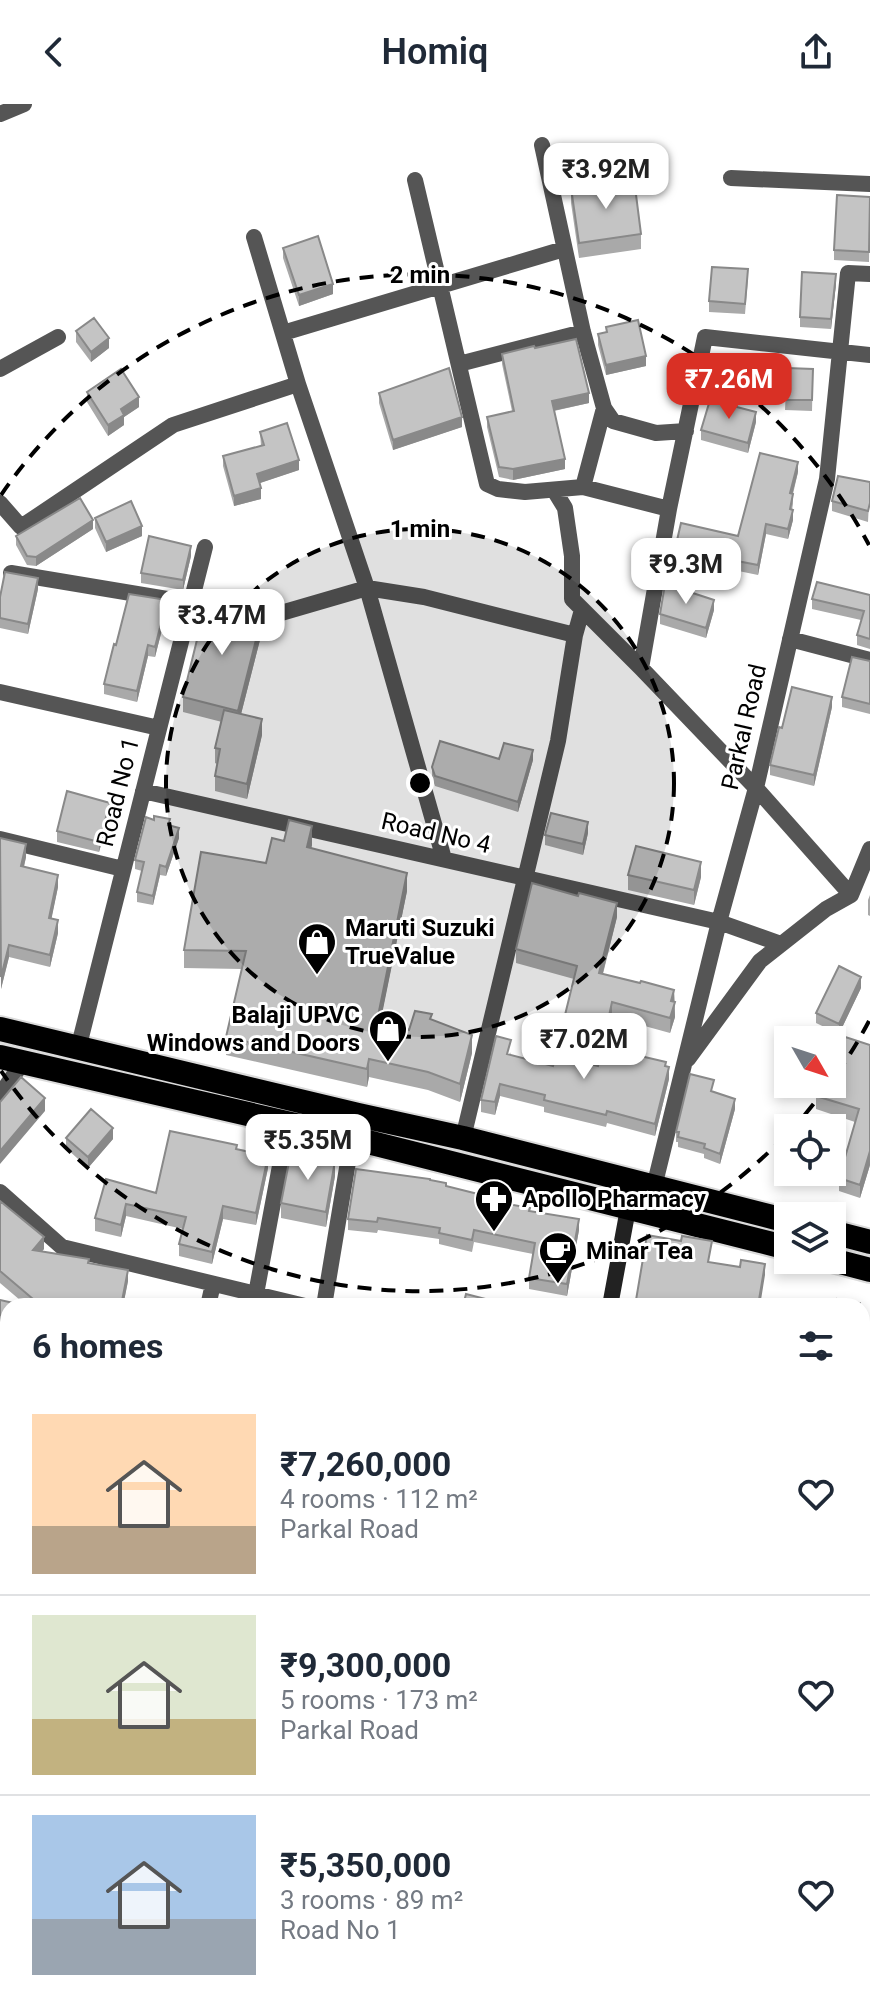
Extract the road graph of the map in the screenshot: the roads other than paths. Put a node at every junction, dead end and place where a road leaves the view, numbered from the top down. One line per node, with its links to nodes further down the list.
1 (24, 104): 2 (street)
2 (0, 114)
3 (542, 145): 8 (street)
4 (731, 178): 6 (street)
5 (415, 180): 10 (street)
6 (870, 184)
7 (254, 237): 12 (street)
8 (564, 249): 10 (street); 11 (street)
9 (870, 274): 14 (street, Parkal Road)
10 (441, 286): 12 (street); 16 (street)
11 (583, 332): 16 (street); 19 (street)
12 (283, 333): 18 (street)
13 (58, 337): 17 (street)
14 (841, 352): 15 (street); 20 (street); 31 (street, Parkal Road)
15 (870, 355)
16 (459, 364): 22 (street)
17 (0, 369)
18 (298, 384): 23 (street); 27 (street)
19 (604, 408): 20 (street); 21 (street)
20 (686, 431): 24 (street)
21 (583, 487): 22 (street); 24 (street)
22 (554, 490): 29 (street)
23 (0, 503)
24 (669, 509): 33 (street)
25 (205, 547): 28 (street, Road No 1)
26 (11, 573): 28 (street)
27 (367, 588): 28 (street); 30 (street); 40 (street)
28 (191, 603): 35 (street, Road No 1)
29 (582, 610): 30 (street); 33 (street)
30 (575, 635): 42 (street)
31 (790, 639): 32 (street); 36 (street, Parkal Road)
32 (870, 660)
33 (641, 668): 36 (street)
34 (0, 692): 35 (street)
35 (159, 728): 37 (street, Road No 1)
36 (756, 788): 43 (street); 44 (street, Parkal Road)
37 (143, 791): 40 (street, Road No 4); 41 (street, Road No 1)
38 (0, 839): 41 (street)
39 (870, 849): 43 (street)
40 (444, 859): 42 (street, Road No 4)
41 (123, 869): 47 (street, Road No 1)
42 (525, 878): 44 (street, Road No 4); 53 (street)
43 (851, 895): 45 (street)
44 (719, 922): 45 (street, Road No 4); 49 (street, Parkal Road)
45 (781, 944): 49 (street)
46 (0, 1029): 47 (highway)
47 (78, 1049): 53 (highway)
48 (12, 1060): 50 (street); 51 (highway)
49 (682, 1068): 54 (street, Parkal Road)
50 (0, 1095)
51 (288, 1123): 52 (highway); 64 (street)
52 (352, 1138): 56 (highway); 67 (street)
53 (463, 1138): 54 (highway)
54 (643, 1184): 56 (street, Parkal Road); 57 (highway)
55 (0, 1192): 63 (street)
56 (628, 1207): 60 (highway); 68 (street, Parkal Road)
57 (774, 1217)
58 (846, 1236): 59 (highway)
59 (870, 1242)
60 (774, 1244)
61 (846, 1264): 62 (highway)
62 (870, 1270)
63 (213, 1284): 64 (street); 65 (street)
64 (256, 1294): 66 (street)
65 (210, 1298)
66 (272, 1298)
67 (325, 1298)
68 (611, 1298)

